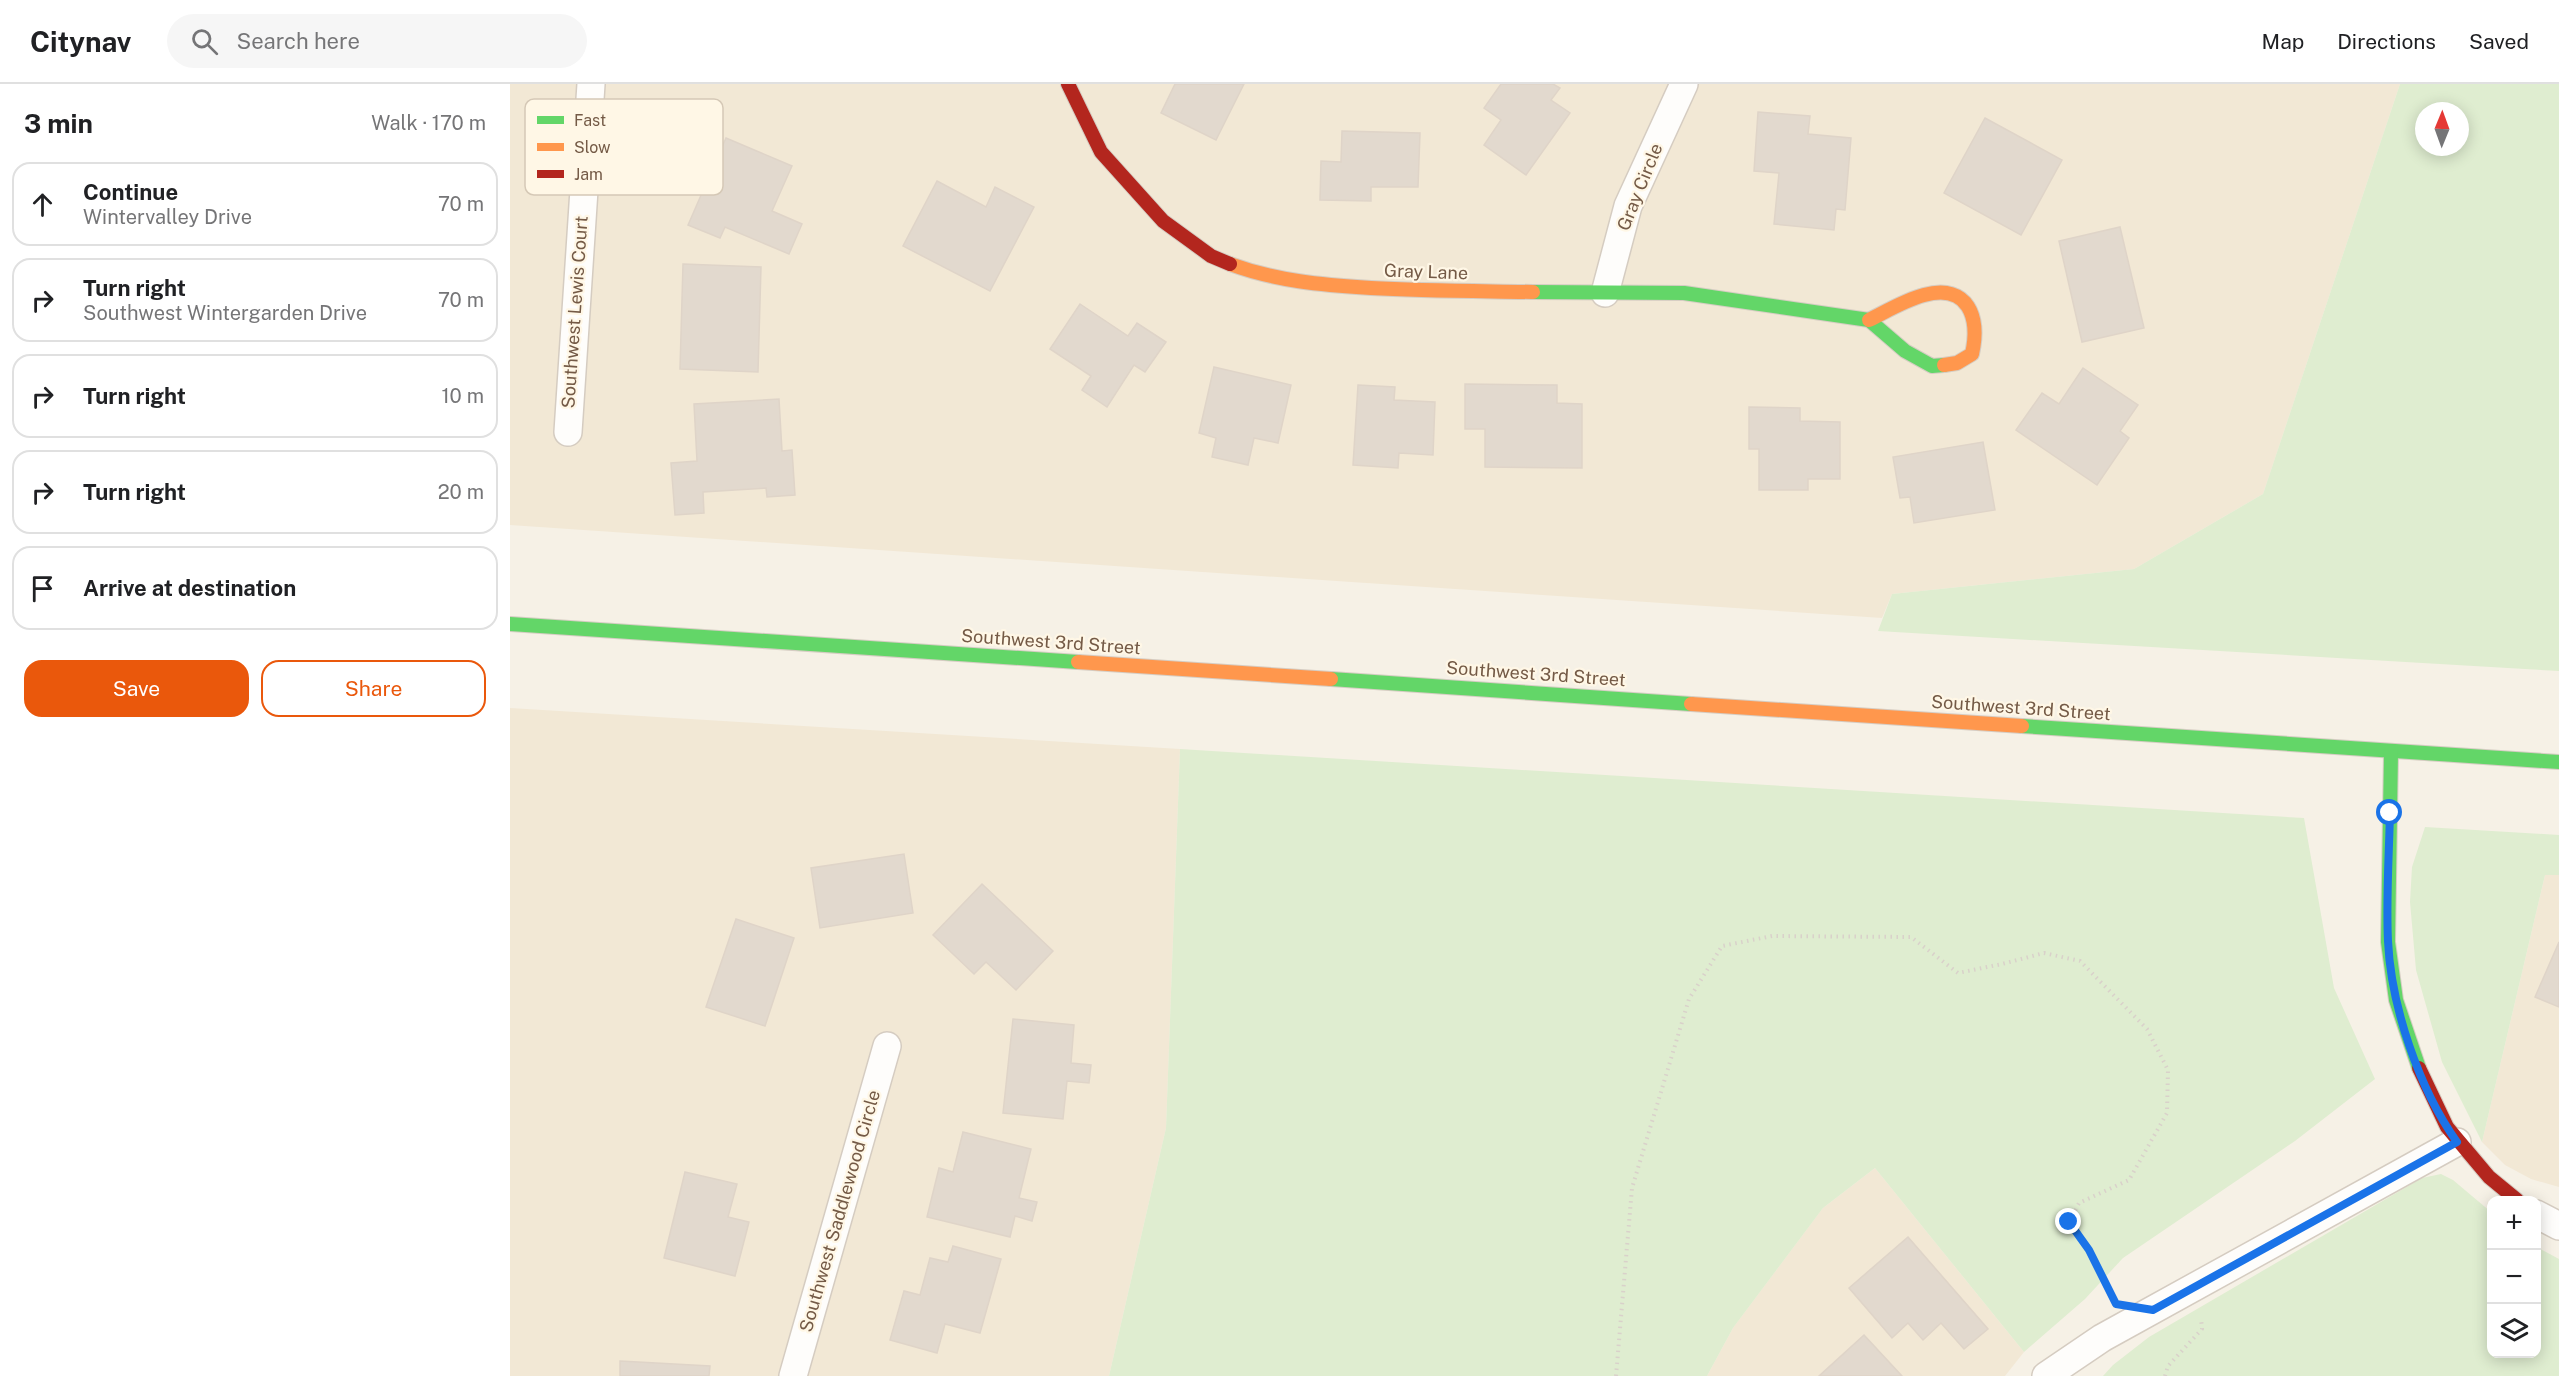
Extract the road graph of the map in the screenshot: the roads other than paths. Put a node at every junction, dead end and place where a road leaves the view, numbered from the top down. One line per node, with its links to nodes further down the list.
1 (591, 84): 4 (street, Southwest Lewis Court)
2 (1068, 84): 6 (main road, Gray Lane)
3 (1684, 84): 6 (street, Gray Circle)
4 (590, 99)
5 (584, 195): 8 (street, Southwest Lewis Court)
6 (1605, 293): 7 (main road, Gray Lane)
7 (1869, 320): 7 (main road)
8 (568, 432)
9 (510, 624): 10 (main road, Southwest 3rd Street)
10 (2391, 752): 11 (main road, Southwest 3rd Street); 13 (main road)
11 (2559, 762)
12 (887, 1046): 17 (street, Southwest Saddlewood Circle)
13 (2457, 1142): 14 (main road); 18 (street)
14 (2512, 1196)
15 (2541, 1217): 16 (street)
16 (2559, 1226)
17 (793, 1376)
18 (2046, 1376)

